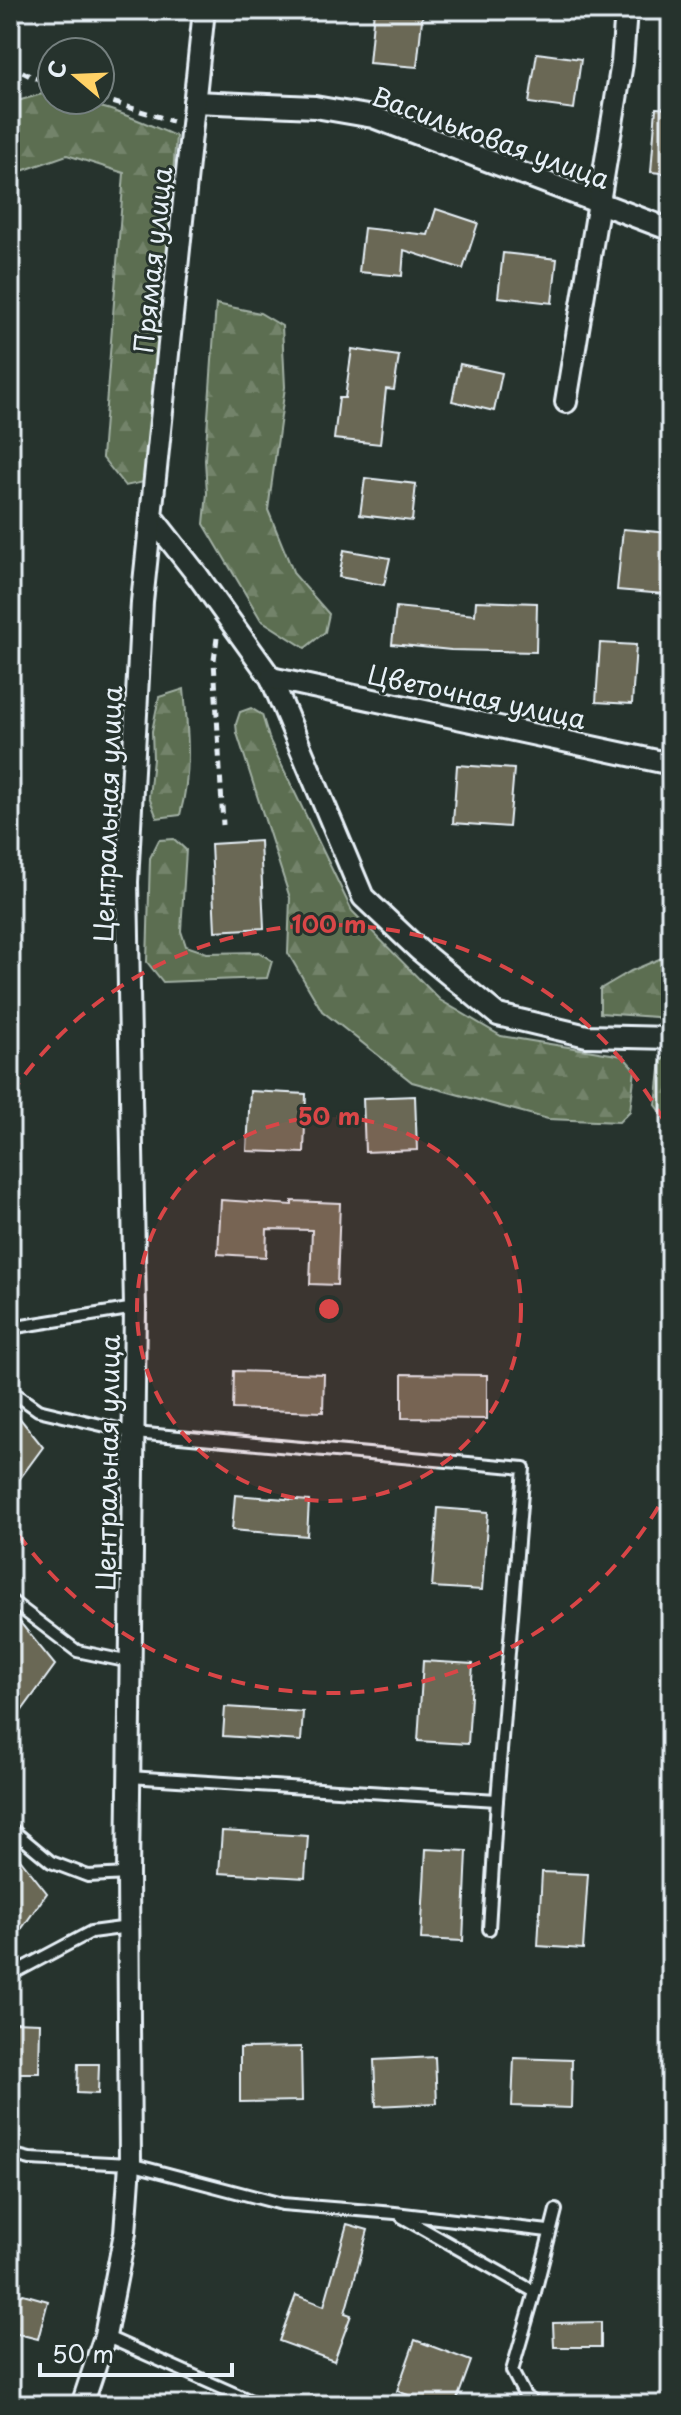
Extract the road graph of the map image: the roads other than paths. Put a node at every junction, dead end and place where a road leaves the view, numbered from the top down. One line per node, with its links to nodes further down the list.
1 (204, 10): 3 (street, Прямая улица)
2 (626, 10): 4 (street)
3 (194, 102): 4 (street, Васильковая улица); 7 (street, Прямая улица)
4 (599, 205): 5 (street, Васильковая улица); 6 (street)
5 (671, 230)
6 (566, 402)
7 (151, 516): 8 (street); 11 (street, Центральная улица)
8 (271, 678): 9 (street, Цветочная улица); 10 (street)
9 (671, 764)
10 (671, 1038)
11 (135, 1308): 12 (lane); 14 (street, Центральная улица)
12 (10, 1328)
13 (10, 1390): 14 (lane)
14 (135, 1433): 16 (street, Центральная улица); 18 (lane)
15 (10, 1600): 16 (lane)
16 (130, 1662): 17 (street, Центральная улица)
17 (129, 1777): 18 (lane); 20 (street, Центральная улица)
18 (497, 1800): 22 (lane)
19 (10, 1828): 20 (lane)
20 (128, 1874): 21 (street, Центральная улица)
21 (129, 1927): 23 (lane); 25 (street, Центральная улица)
22 (489, 1929)
23 (10, 1975)
24 (10, 2154): 25 (lane)
25 (130, 2164): 27 (lane); 30 (street, Центральная улица)
26 (556, 2210): 28 (lane)
27 (395, 2213): 28 (lane); 29 (lane)
28 (548, 2231): 29 (lane)
29 (535, 2292): 33 (lane)
30 (105, 2336): 31 (street, Центральная улица); 32 (lane)
31 (82, 2405)
32 (260, 2405)
33 (538, 2405)

